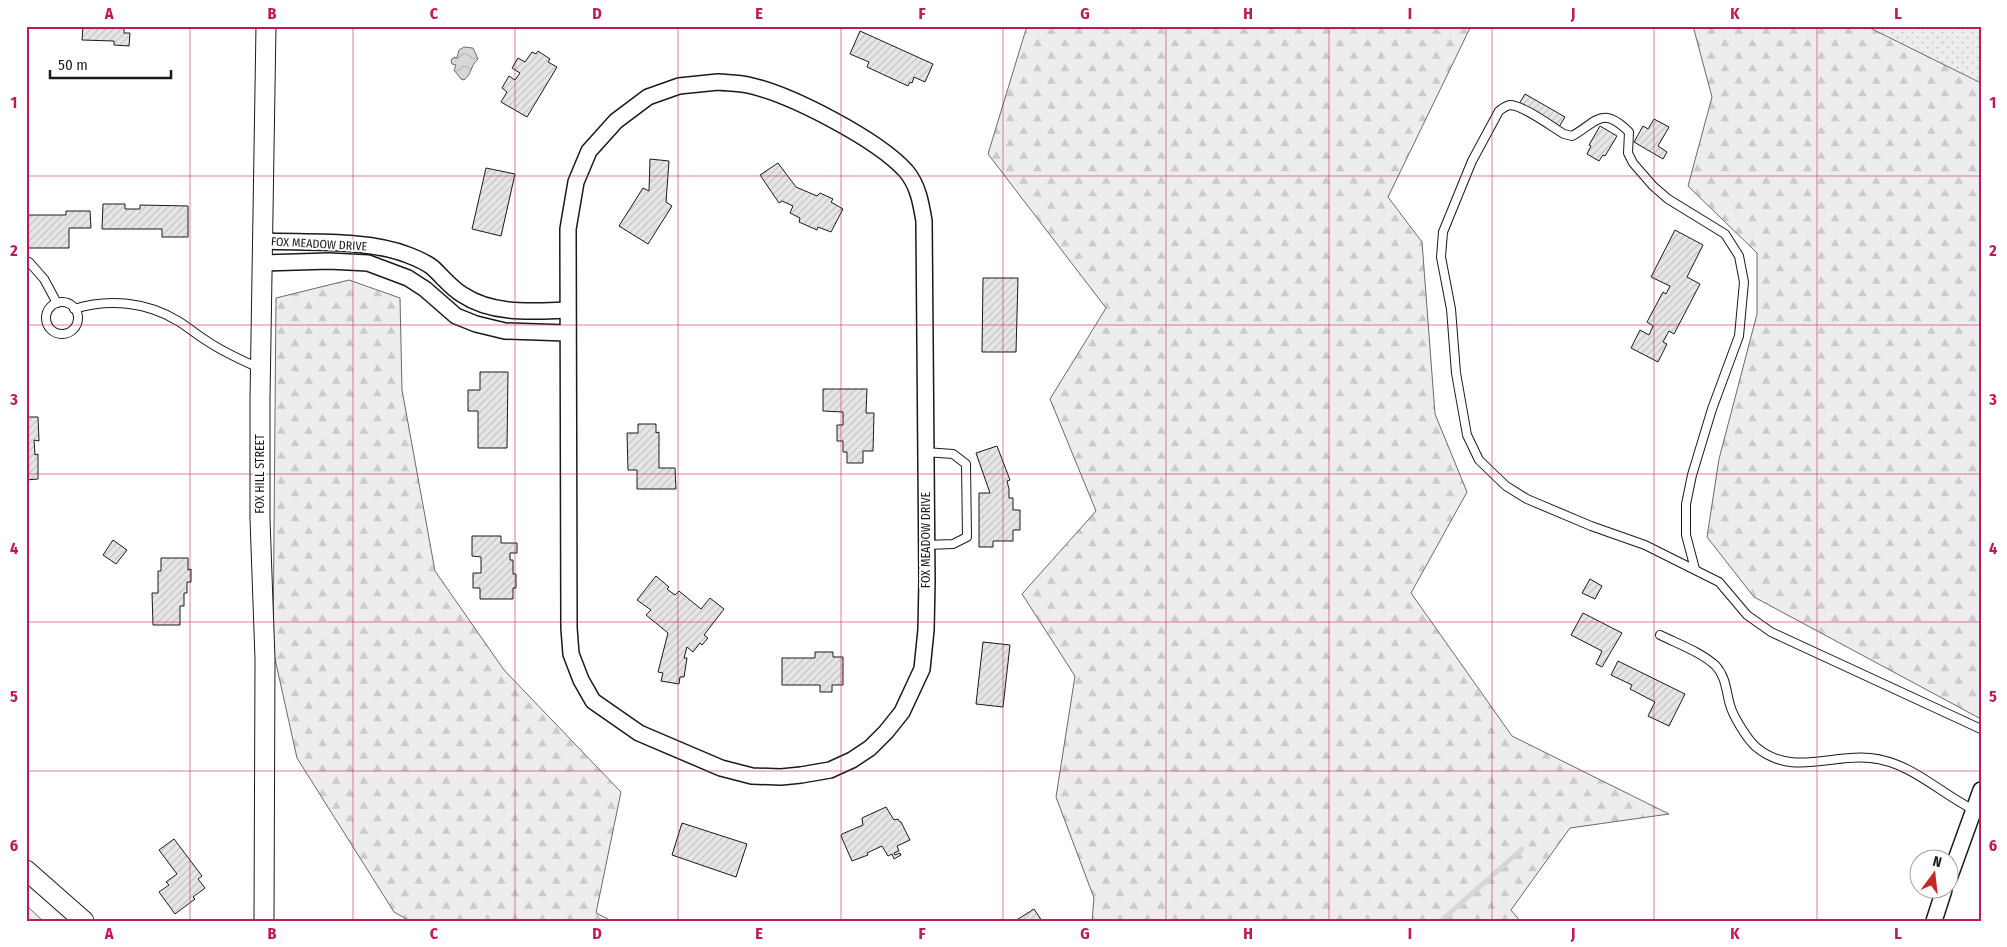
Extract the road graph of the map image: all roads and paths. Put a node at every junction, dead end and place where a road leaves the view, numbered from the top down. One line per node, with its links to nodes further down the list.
1 (266, 26): 2 (street, FOX HILL STREET)
2 (264, 241): 4 (street, FOX HILL STREET); 7 (street, FOX MEADOW DRIVE)
3 (26, 262): 5 (lane)
4 (262, 263): 8 (street, FOX MEADOW DRIVE); 9 (street, FOX HILL STREET)
5 (57, 303): 6 (lane); 6 (lane)
6 (74, 308): 9 (lane)
7 (567, 310): 8 (street, FOX MEADOW DRIVE); 10 (street, FOX MEADOW DRIVE)
8 (567, 333): 11 (street, FOX MEADOW DRIVE)
9 (261, 368): 21 (street, FOX HILL STREET)
10 (925, 452): 11 (street, FOX MEADOW DRIVE); 11 (lane)
11 (926, 545)
12 (1695, 569): 12 (lane); 14 (lane)
13 (1660, 635): 16 (lane)
14 (1981, 729)
15 (1981, 790): 16 (street)
16 (1974, 810): 17 (street)
17 (1959, 850)
18 (26, 870): 20 (street)
19 (1941, 900): 22 (street)
20 (84, 921)
21 (264, 921)
22 (1934, 921)

